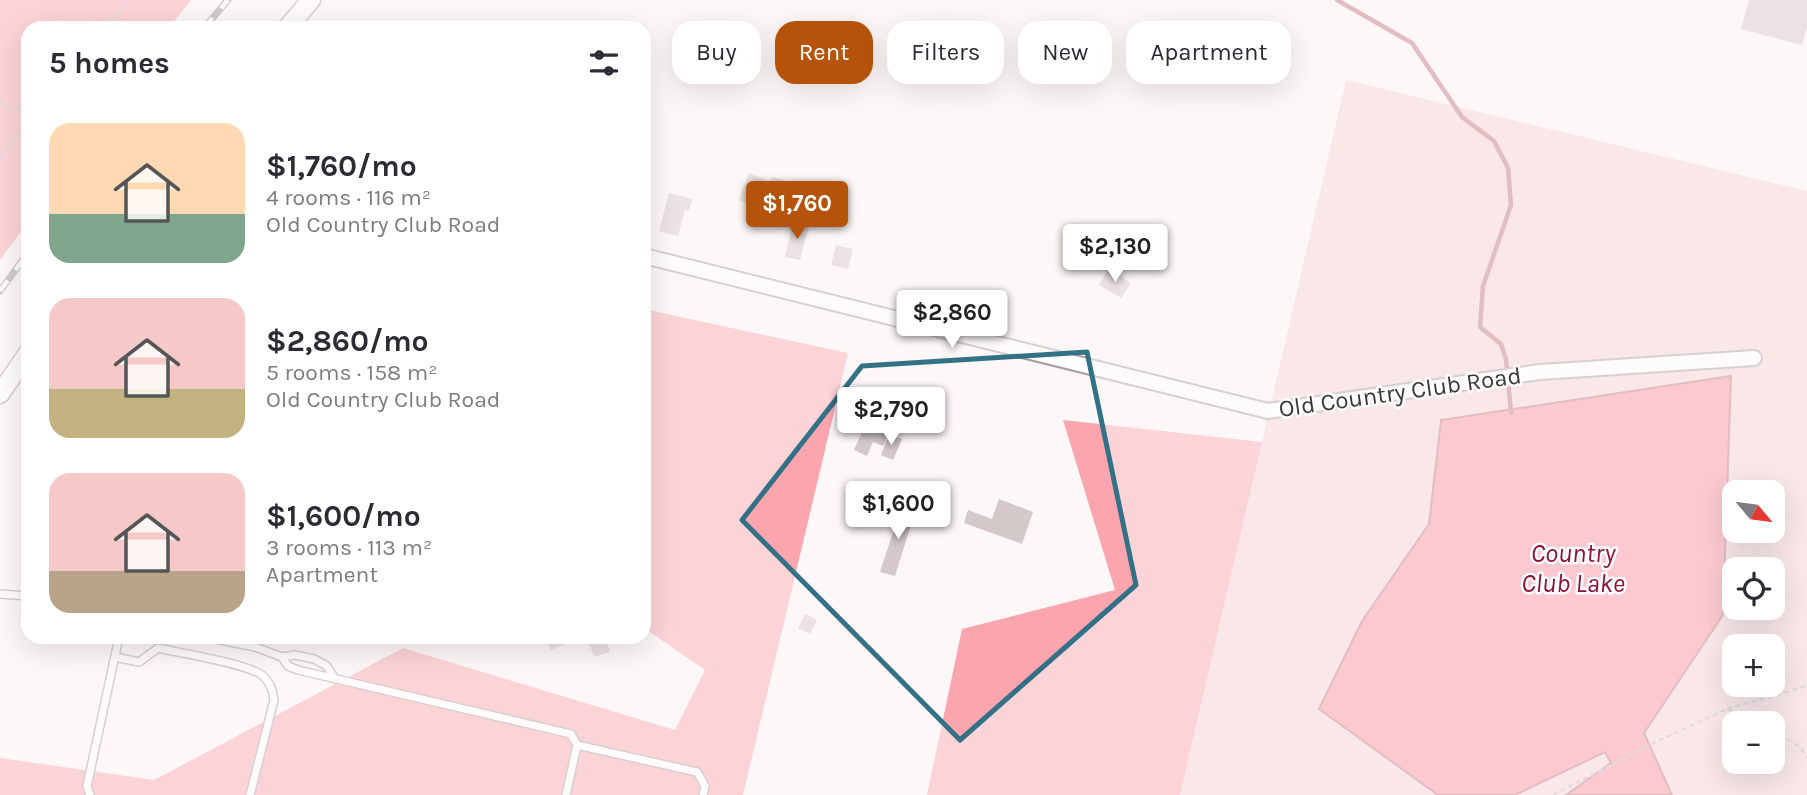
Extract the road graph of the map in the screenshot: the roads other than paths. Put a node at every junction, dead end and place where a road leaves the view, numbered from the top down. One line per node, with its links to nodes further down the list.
1 (311, 0): 2 (street)
2 (293, 21)
3 (651, 258): 4 (street, Old Country Club Road)
4 (1754, 358)
5 (21, 363): 6 (street)
6 (0, 394)
7 (0, 594): 8 (lane)
8 (21, 596)
9 (118, 644): 11 (lane)
10 (240, 644): 12 (lane)
11 (115, 657): 15 (lane); 16 (lane)
12 (282, 657): 13 (lane); 13 (lane)
13 (335, 679): 14 (lane)
14 (577, 745): 17 (lane); 18 (lane)
15 (90, 795)
16 (250, 795)
17 (566, 795)
18 (703, 795)

